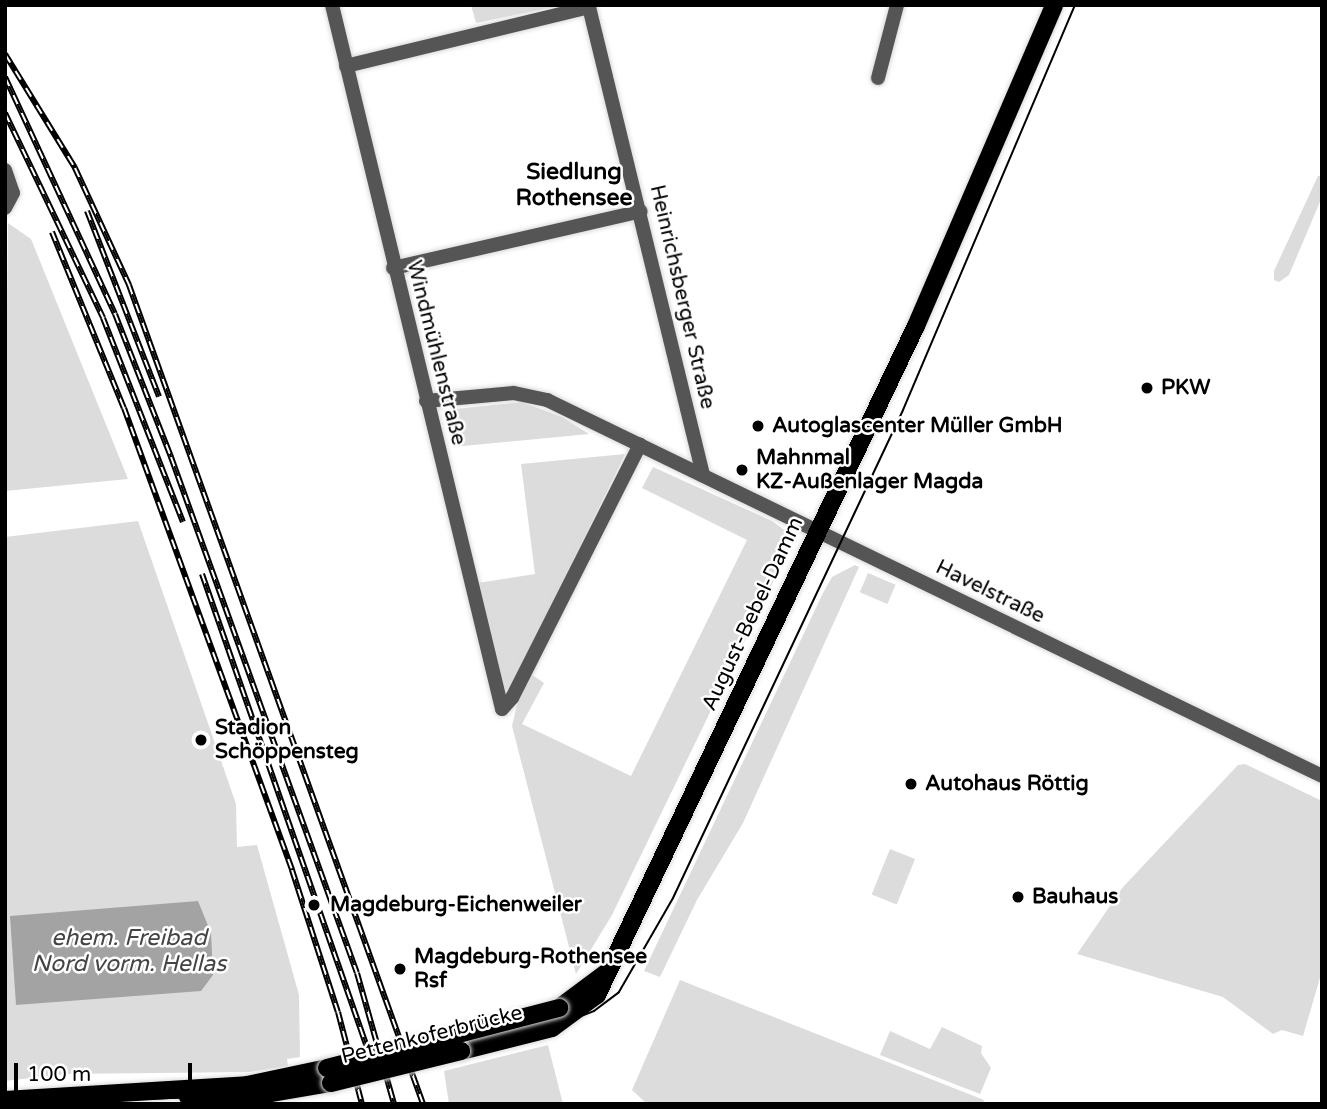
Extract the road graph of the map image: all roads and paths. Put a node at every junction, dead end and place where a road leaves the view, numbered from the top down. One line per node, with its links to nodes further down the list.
1 (332, 5): 5 (street, Windmühlenstraße)
2 (897, 5): 6 (street)
3 (1054, 5): 14 (main road, August-Bebel-Damm)
4 (589, 6): 5 (street); 9 (street, Heinrichsberger Straße)
5 (346, 66): 10 (street, Windmühlenstraße)
6 (878, 78)
7 (8, 176): 8 (street)
8 (5, 208)
9 (641, 211): 10 (street); 13 (street, Heinrichsberger Straße)
10 (393, 268): 11 (street, Windmühlenstraße)
11 (426, 401): 12 (street, Havelstraße); 12 (street, Windmühlenstraße)
12 (640, 445): 13 (street, Havelstraße)
13 (702, 475): 14 (street, Havelstraße)
14 (818, 532): 15 (street, Havelstraße); 16 (main road, August-Bebel-Damm)
15 (1322, 776)
16 (578, 1004): 17 (main road, Pettenkoferbrücke, bridge)
17 (117, 1099): 18 (main road, Pettenkoferbrücke)
18 (5, 1100)

